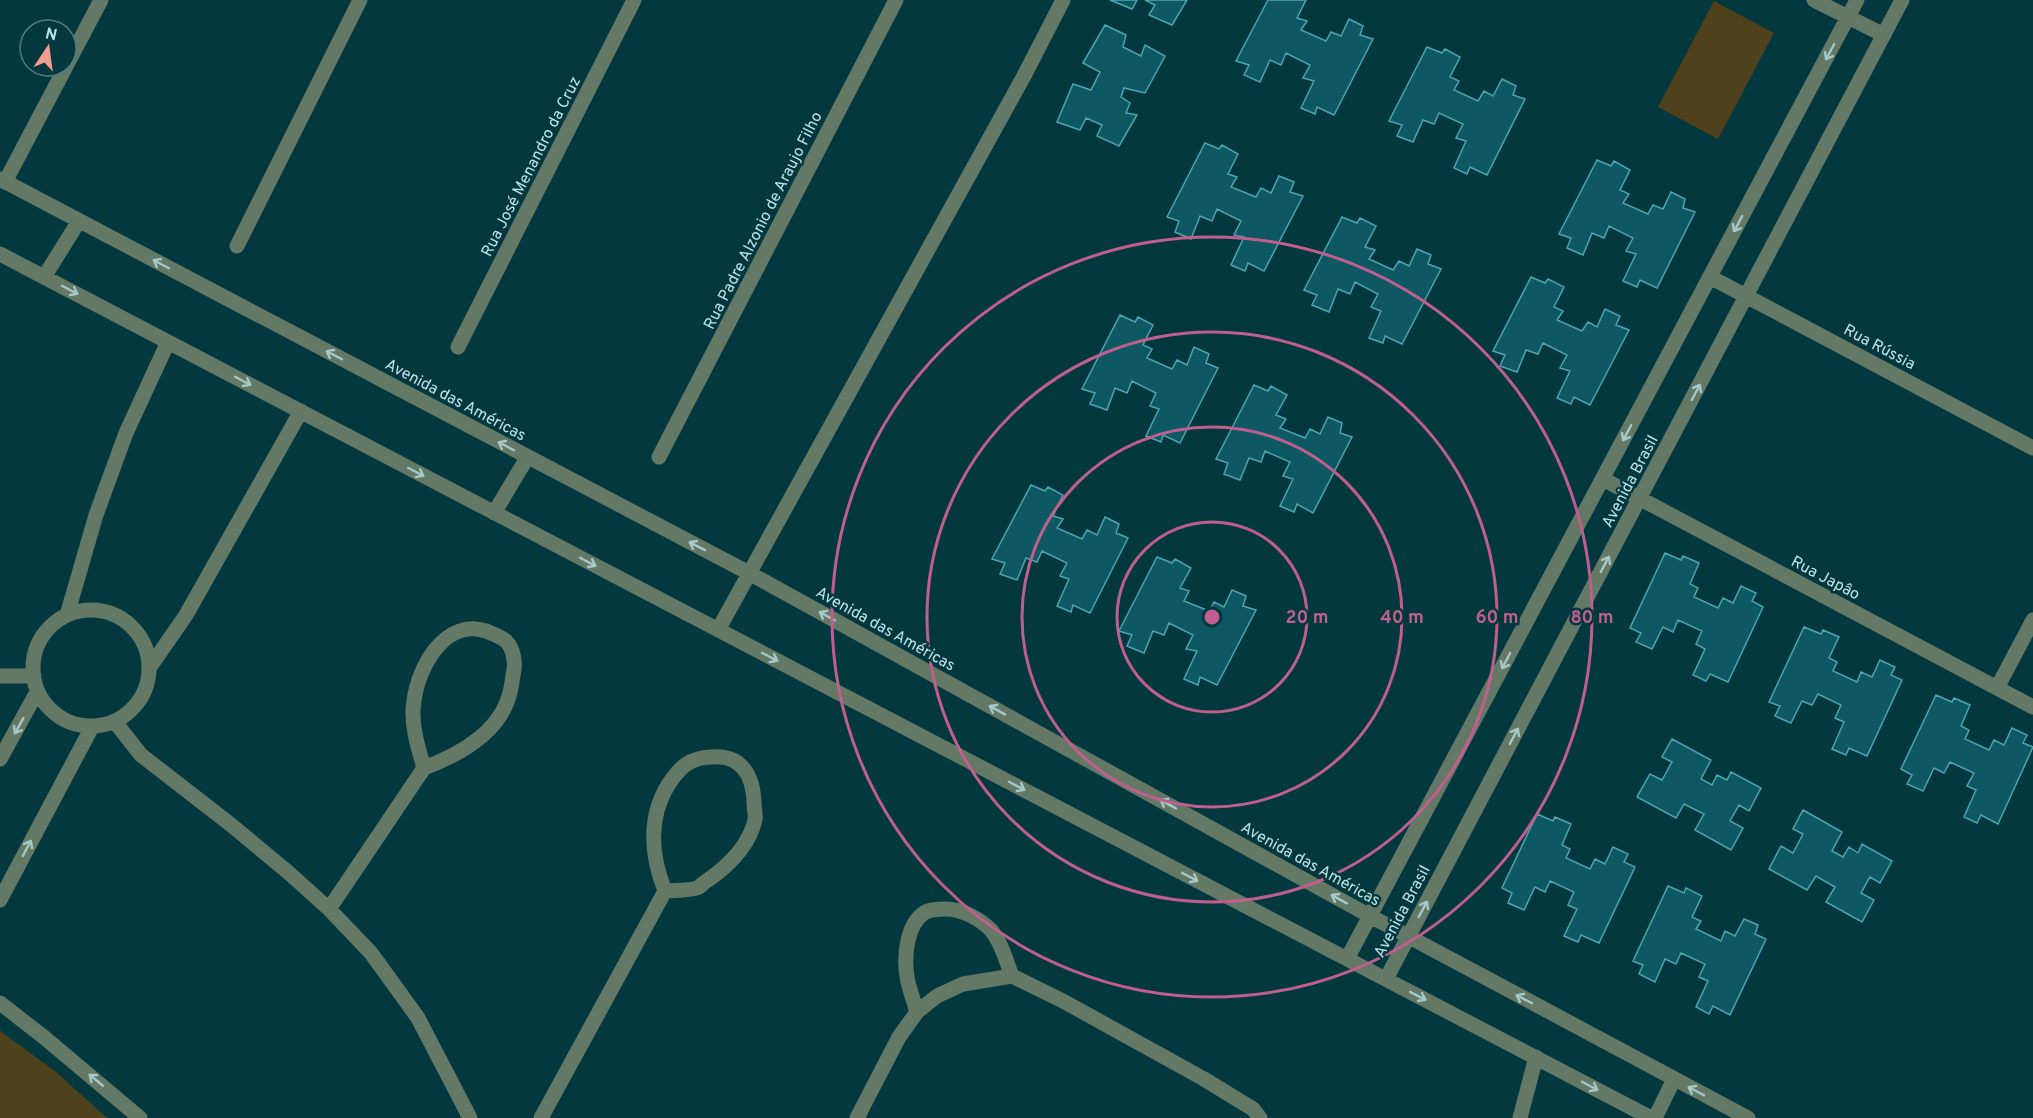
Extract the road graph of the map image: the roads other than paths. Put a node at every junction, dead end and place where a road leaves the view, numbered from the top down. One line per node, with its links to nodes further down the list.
1 (101, 0): 11 (street)
2 (360, 0): 13 (street)
3 (634, 0): 19 (street, Rua José Menandro da Cruz)
4 (896, 0): 23 (street, Rua Padre Alzonio de Araujo Filho)
5 (1063, 0): 27 (street)
6 (1814, 0): 9 (street)
7 (1857, 0): 9 (street, Avenida Brasil)
8 (1902, 0): 10 (street, Avenida Brasil)
9 (1848, 18): 10 (street); 16 (street, Avenida Brasil, one-way to 16)
10 (1884, 35): 17 (street, Avenida Brasil)
11 (3, 181): 12 (street, Avenida das Américas)
12 (79, 220): 15 (street); 22 (street, Avenida das Américas, one-way to 12)
13 (237, 246)
14 (0, 254): 15 (street)
15 (44, 277): 18 (street, one-way to 18)
16 (1710, 277): 17 (street, Rua Rússia); 24 (street, Avenida Brasil, one-way to 24)
17 (1747, 296): 21 (street, Rua Rússia); 25 (street, Avenida Brasil, one-way to 17)
18 (168, 342): 20 (street, one-way to 20); 28 (street)
19 (458, 347)
20 (301, 411): 26 (street, one-way to 26); 31 (street)
21 (2033, 448)
22 (527, 458): 26 (street); 27 (street, Avenida das Américas, one-way to 22)
23 (660, 458)
24 (1603, 479): 25 (street, Rua Japâo); 44 (street, Avenida Brasil, one-way to 44)
25 (1640, 499): 34 (street, Rua Japâo); 45 (street, Avenida Brasil, one-way to 25)
26 (494, 513): 30 (street, one-way to 30)
27 (749, 573): 30 (street); 44 (street, Avenida das Américas, one-way to 27)
28 (67, 615): 31 (street); 33 (street)
29 (2033, 620): 34 (street)
30 (718, 630): 46 (street, one-way to 46)
31 (150, 667): 37 (street)
32 (0, 676): 33 (street)
33 (34, 676): 35 (street)
34 (1997, 688): 36 (street, Rua Japâo)
35 (37, 692): 38 (street); 39 (street, one-way to 39)
36 (2033, 707)
37 (115, 722): 38 (street); 43 (street)
38 (92, 727): 42 (street, one-way to 38)
39 (0, 759)
40 (424, 768): 40 (street); 43 (street)
41 (665, 891): 41 (street); 55 (street)
42 (0, 900)
43 (329, 909): 54 (street)
44 (1370, 916): 45 (street, Avenida das Américas); 46 (street, Avenida Brasil)
45 (1408, 937): 48 (street, Avenida Brasil); 52 (street, Avenida das Américas, one-way to 45)
46 (1347, 959): 48 (street)
47 (1012, 976): 50 (street); 50 (street); 57 (street)
48 (1386, 979): 51 (street, one-way to 51)
49 (0, 1003): 53 (street, one-way to 49)
50 (917, 1012): 56 (street)
51 (1536, 1057): 58 (street); 59 (street, one-way to 59)
52 (1674, 1079): 59 (street); 60 (street, Avenida das Américas, one-way to 52)
53 (140, 1118)
54 (470, 1118)
55 (541, 1118)
56 (857, 1118)
57 (1260, 1118)
58 (1520, 1118)
59 (1653, 1118)
60 (1748, 1118)

